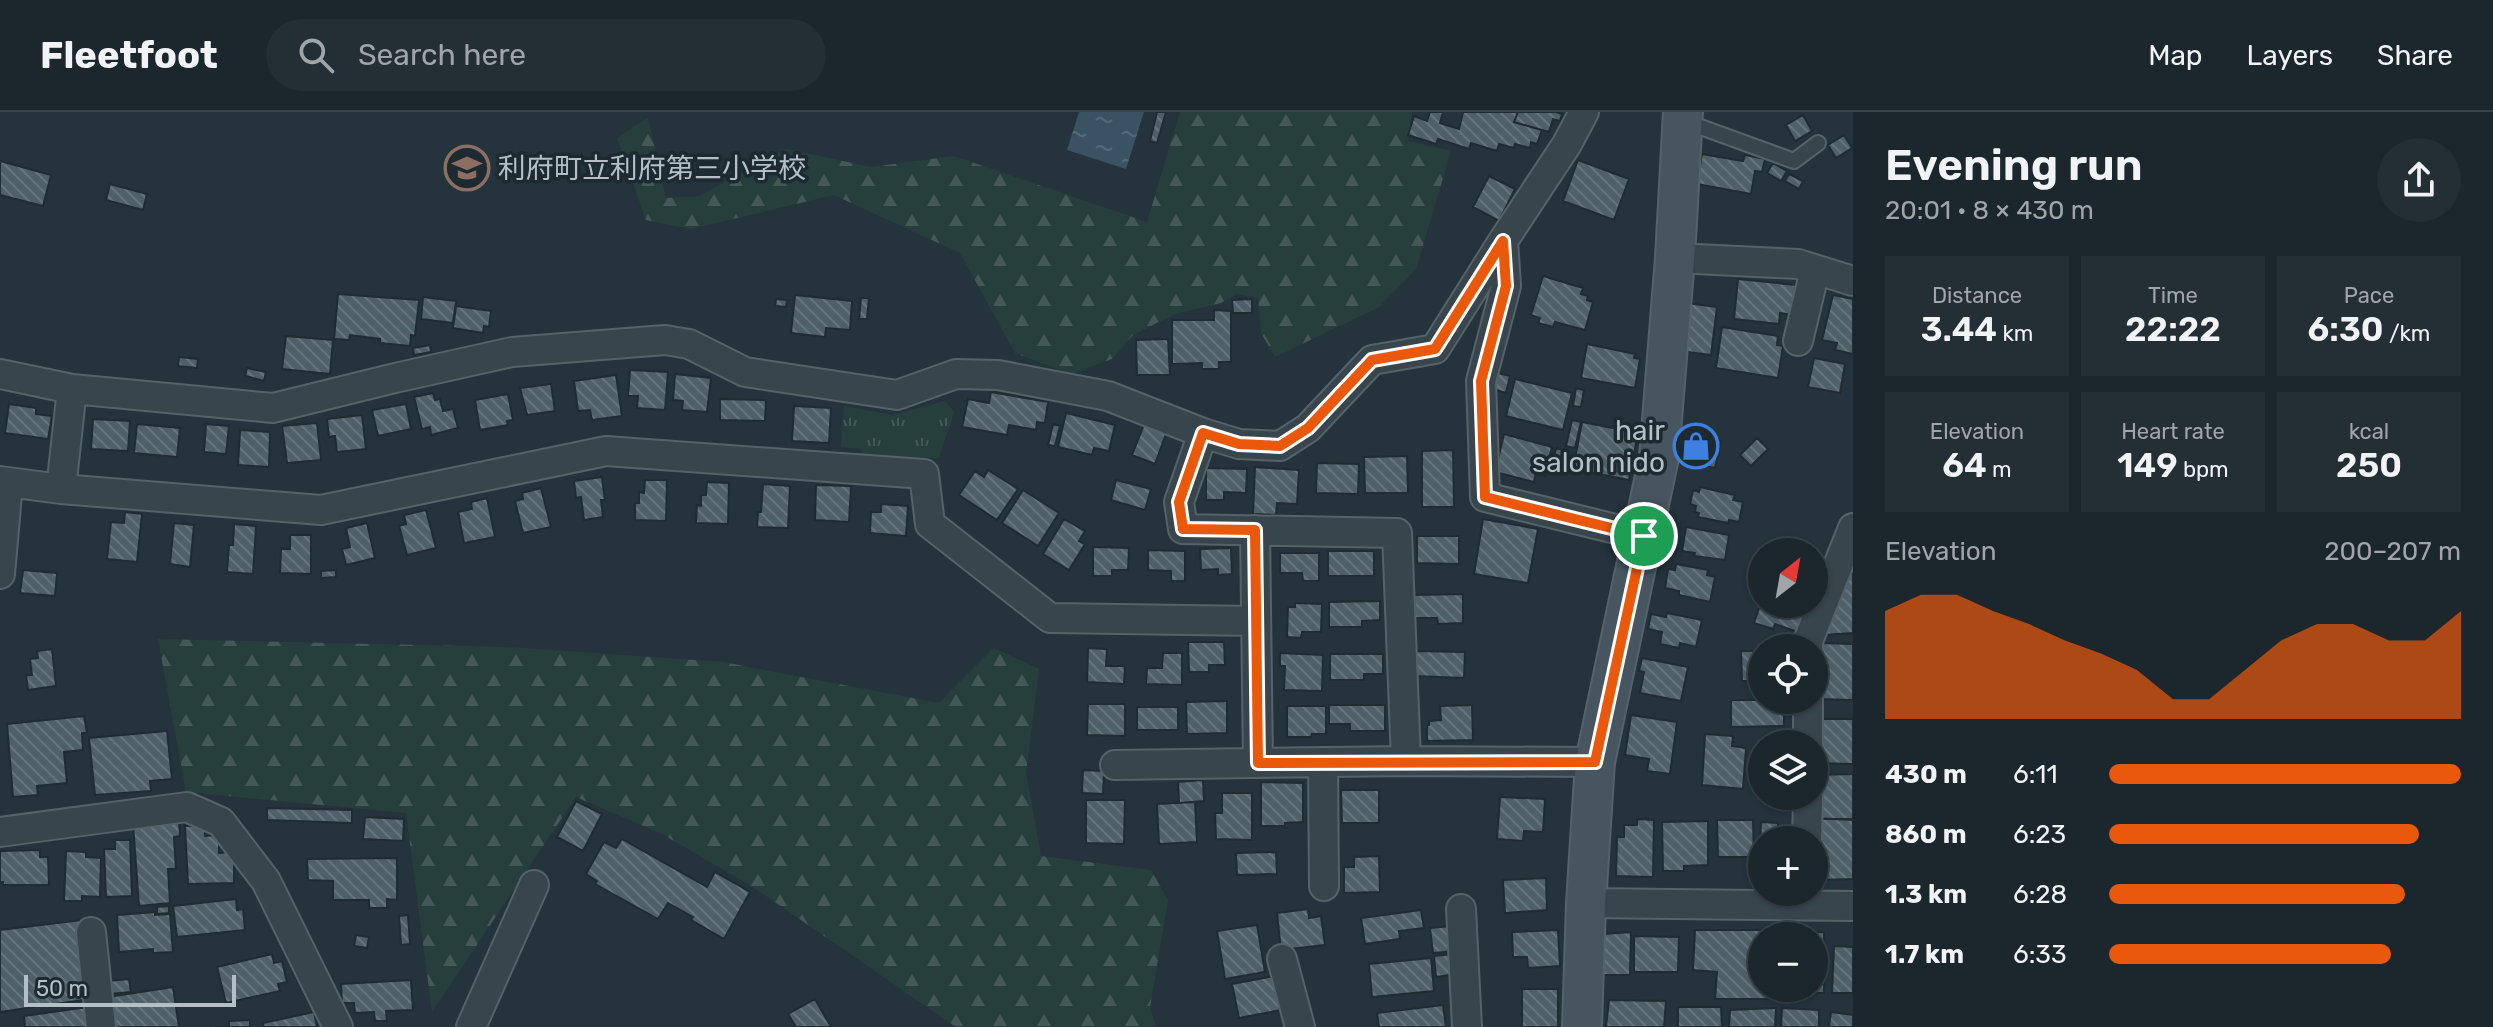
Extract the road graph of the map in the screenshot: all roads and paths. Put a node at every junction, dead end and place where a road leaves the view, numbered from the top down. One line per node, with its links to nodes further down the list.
1 (1584, 112): 4 (street)
2 (1688, 115): 3 (lane); 5 (street)
3 (1818, 143)
4 (1503, 241): 11 (street); 16 (street)
5 (1675, 258): 6 (street); 16 (street)
6 (1815, 270): 7 (street); 8 (street)
7 (1853, 281)
8 (1798, 341)
9 (0, 374): 10 (street)
10 (72, 389): 11 (street); 13 (street)
11 (1203, 433): 15 (street)
12 (4, 482): 13 (street); 17 (street)
13 (61, 489): 18 (street)
14 (1853, 528): 19 (street)
15 (1255, 530): 18 (street); 20 (street)
16 (1644, 536): 22 (street)
17 (0, 574)
18 (1256, 621): 23 (street)
19 (1811, 634)
20 (1406, 761): 21 (street); 22 (street)
21 (1323, 762): 23 (street); 27 (street)
22 (1595, 762): 30 (street)
23 (1258, 763): 24 (street)
24 (1115, 765)
25 (0, 832): 36 (street)
26 (534, 885): 37 (street)
27 (1324, 886)
28 (1748, 900): 30 (street)
29 (1828, 902): 31 (street)
30 (1586, 903): 40 (street)
31 (1853, 906)
32 (1461, 909): 39 (street)
33 (91, 932): 35 (street)
34 (1282, 959): 38 (street)
35 (101, 1027)
36 (338, 1027)
37 (471, 1027)
38 (1300, 1027)
39 (1467, 1027)
40 (1582, 1027)

